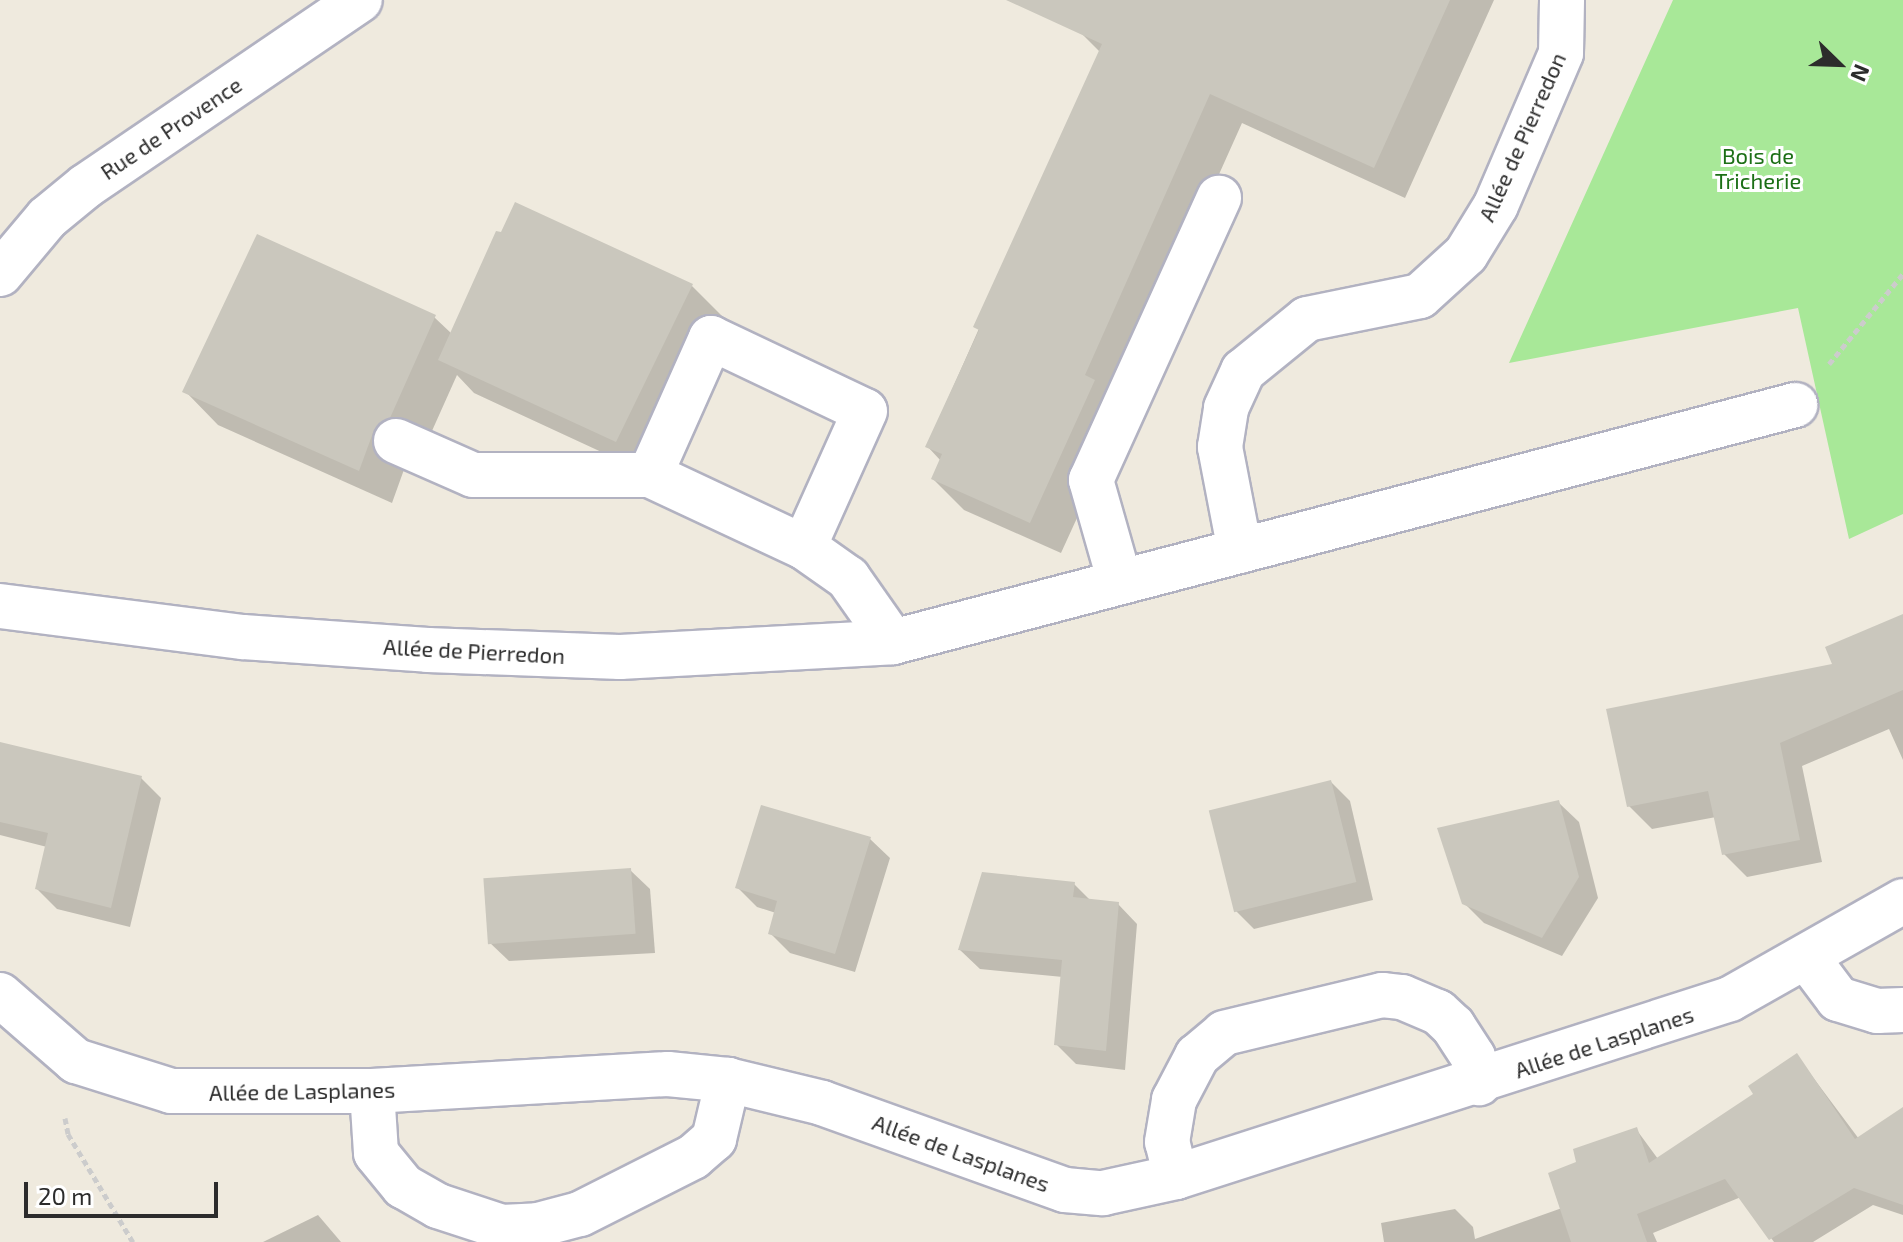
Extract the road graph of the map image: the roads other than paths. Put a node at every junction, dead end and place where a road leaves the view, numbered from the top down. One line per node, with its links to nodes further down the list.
1 (360, 0): 4 (street, Rue de Provence)
2 (1562, 0): 9 (street, Allée de Pierredon)
3 (1219, 198): 11 (street)
4 (5, 254)
5 (1795, 405): 9 (street, Allée de Pierredon)
6 (396, 441): 7 (street)
7 (650, 475): 8 (street); 8 (street)
8 (804, 547): 14 (street)
9 (1240, 551): 11 (street, Allée de Pierredon)
10 (0, 575): 13 (street)
11 (1120, 582): 14 (street, Allée de Pierredon)
12 (0, 606): 13 (street, Allée de Pierredon)
13 (57, 610): 14 (street, Allée de Pierredon)
14 (893, 642)
15 (1903, 901): 16 (street, Allée de Lasplanes)
16 (1808, 959): 18 (street); 20 (street, Allée de Lasplanes)
17 (0, 995): 21 (street, Allée de Lasplanes)
18 (1903, 1010)
19 (728, 1080): 21 (street, Allée de Lasplanes); 21 (street); 22 (street, Allée de Lasplanes)
20 (1479, 1083): 22 (street, Allée de Lasplanes); 22 (street)
21 (372, 1091)
22 (1176, 1177)

